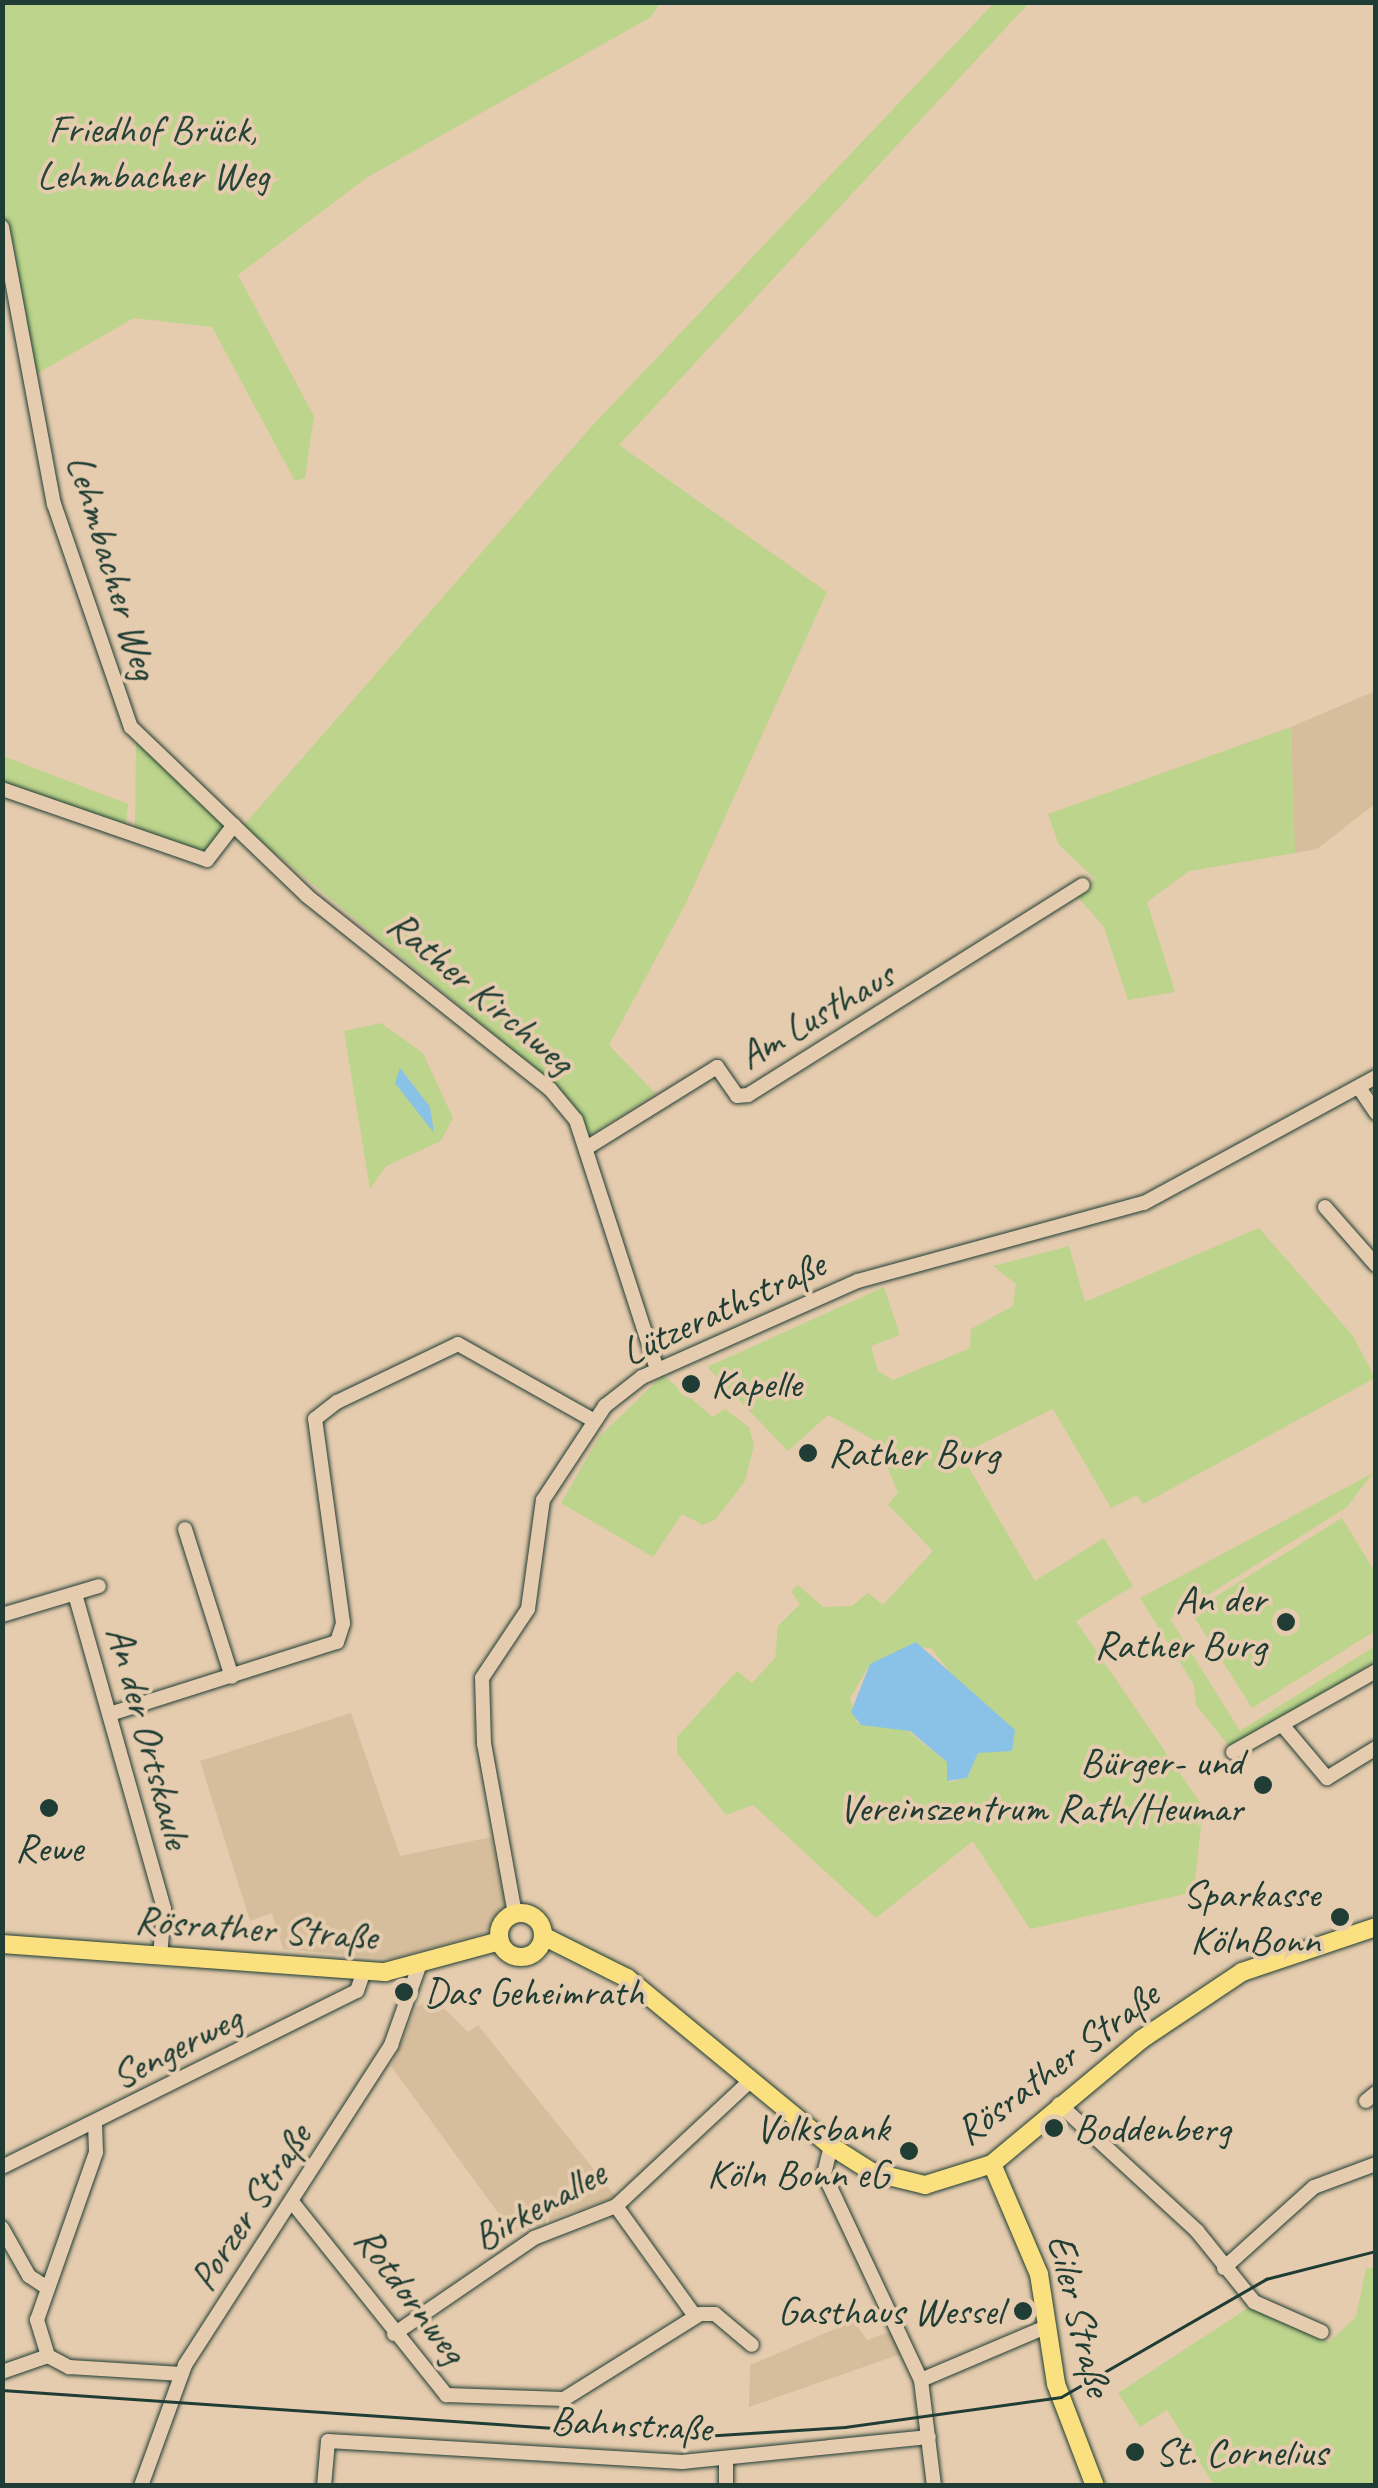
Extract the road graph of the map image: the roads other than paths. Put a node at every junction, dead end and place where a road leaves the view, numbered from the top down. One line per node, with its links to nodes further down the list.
1 (2, 227): 3 (street, Lehmbacher Weg)
2 (2, 789): 3 (street)
3 (234, 825): 4 (street, Lehmbacher Weg)
4 (278, 862): 9 (street, Rather Kirchweg)
5 (1083, 886): 9 (street, Am Lusthaus)
6 (1376, 1077): 7 (street, Lützerathstraße)
7 (1360, 1089): 8 (street); 12 (street, Lützerathstraße)
8 (1376, 1112)
9 (588, 1147): 12 (street, Rather Kirchweg)
10 (1324, 1207): 11 (street)
11 (1376, 1265)
12 (657, 1370): 13 (street, Lützerathstraße)
13 (592, 1420): 19 (street); 24 (street, Lützerathstraße)
14 (186, 1529): 19 (street)
15 (99, 1586): 16 (street)
16 (75, 1594): 17 (street); 20 (street, An der Ortskaule)
17 (2, 1615)
18 (1376, 1671): 21 (street)
19 (232, 1677): 20 (street)
20 (114, 1713): 29 (street, An der Ortskaule)
21 (1284, 1726): 22 (street); 23 (street)
22 (1376, 1748)
23 (1232, 1752)
24 (515, 1914): 26 (main road); 27 (main road)
25 (1376, 1927): 33 (main road, Rösrather Straße)
26 (543, 1936): 27 (main road); 32 (main road, Rösrather Straße)
27 (500, 1940): 30 (main road, Rösrather Straße)
28 (2, 1944): 29 (main road, Rösrather Straße)
29 (160, 1957): 31 (main road, Rösrather Straße)
30 (418, 1969): 31 (main road, Rösrather Straße); 39 (street, Porzer Straße)
31 (364, 1971): 34 (street, Sengerweg)
32 (750, 2080): 35 (main road, Rösrather Straße); 40 (street, Birkenallee)
33 (1059, 2104): 36 (main road, Rösrather Straße); 42 (street)
34 (94, 2126): 38 (street, Sengerweg); 43 (street)
35 (830, 2146): 36 (main road, Rösrather Straße); 52 (street)
36 (992, 2164): 45 (main road, Eiler Straße)
37 (1376, 2164): 42 (street)
38 (2, 2167)
39 (293, 2203): 47 (street, Rotdornweg); 51 (street, Porzer Straße)
40 (616, 2206): 44 (street); 47 (street, Birkenallee)
41 (2, 2228): 43 (street)
42 (1224, 2268): 46 (street)
43 (46, 2287): 49 (street)
44 (695, 2316): 47 (street, Rotdornweg); 48 (street)
45 (1046, 2327): 52 (street); 59 (main road, Eiler Straße)
46 (1322, 2332)
47 (394, 2334)
48 (752, 2344)
49 (48, 2356): 50 (street); 51 (street)
50 (2, 2372)
51 (182, 2374): 55 (street, Porzer Straße)
52 (922, 2380): 53 (street)
53 (929, 2437): 54 (street, Bahnstraße); 58 (street)
54 (726, 2461): 56 (street, Bahnstraße); 57 (street)
55 (141, 2486)
56 (324, 2486)
57 (726, 2486)
58 (934, 2486)
59 (1095, 2486)

